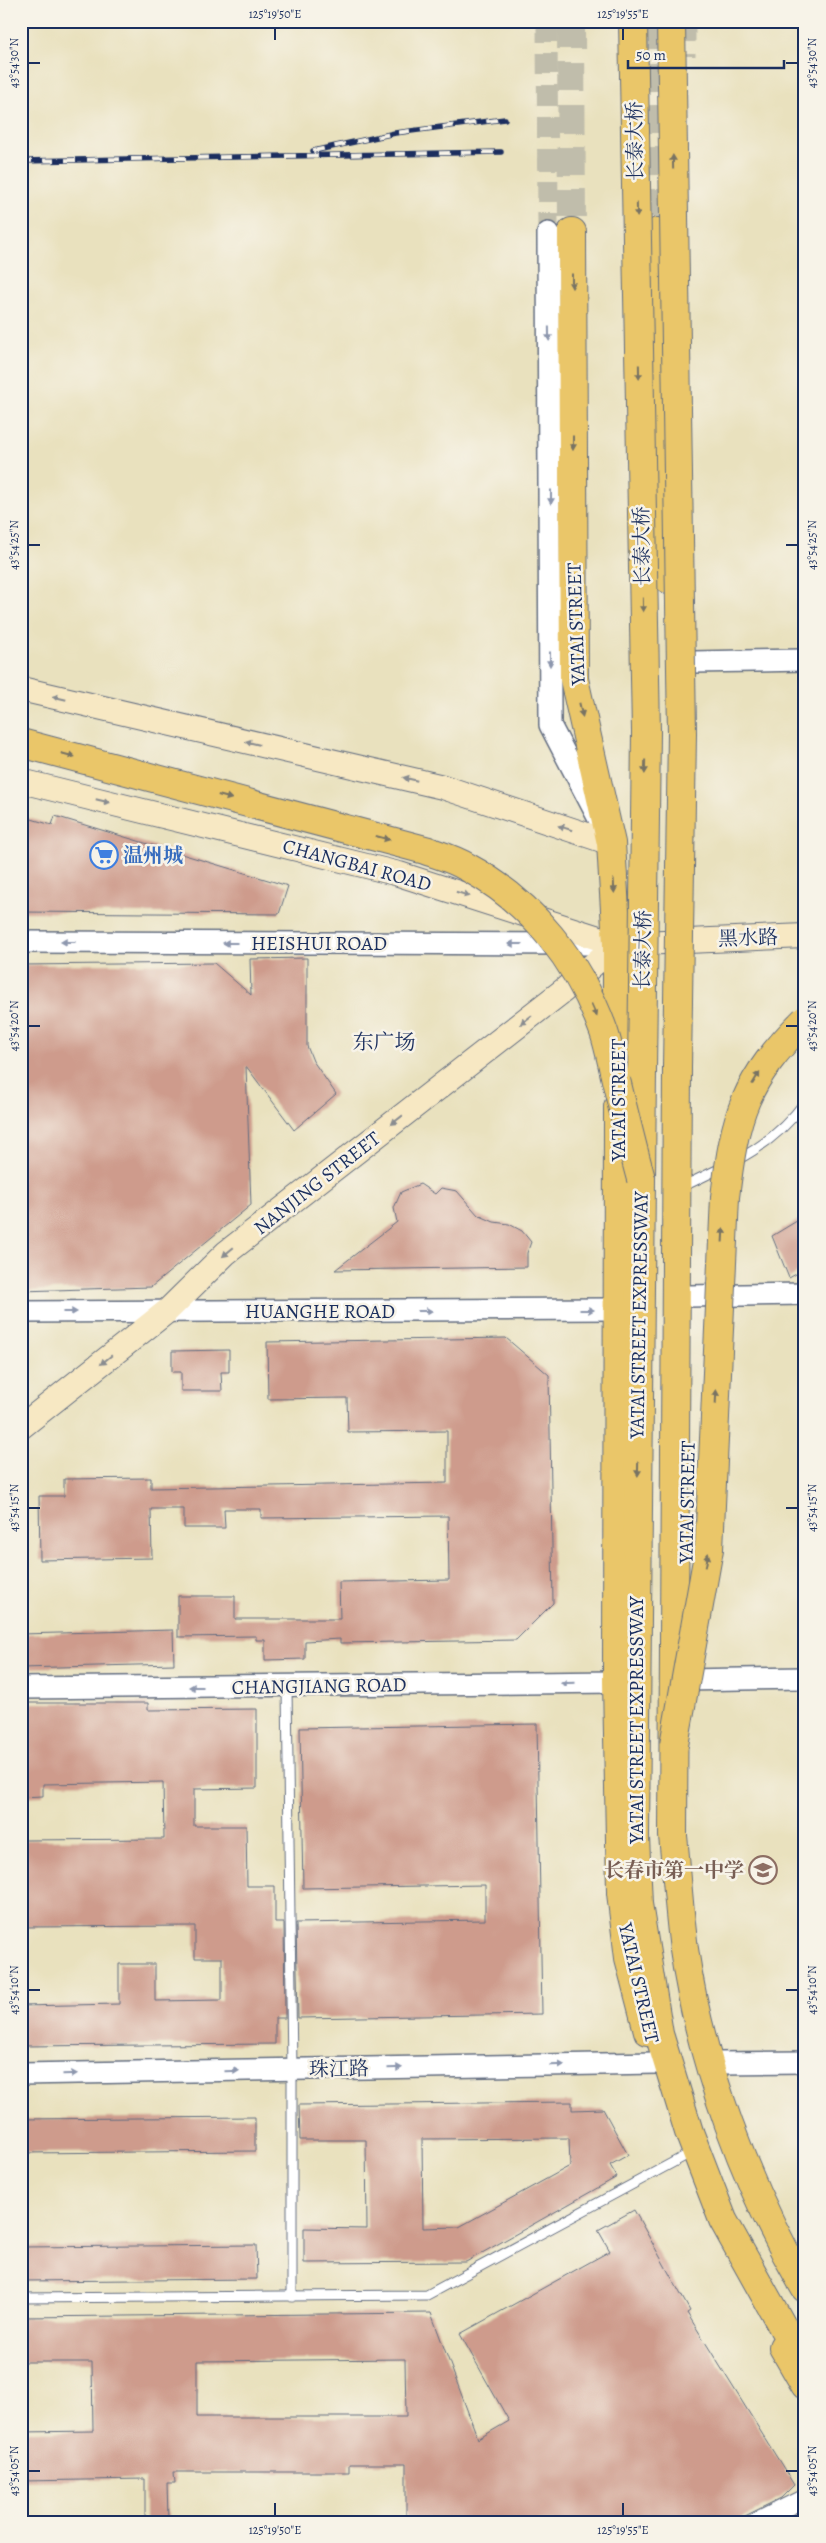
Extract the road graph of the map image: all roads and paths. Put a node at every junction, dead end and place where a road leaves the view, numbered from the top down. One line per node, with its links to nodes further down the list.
1 (633, 21): 18 (main road, 长泰大桥, one-way to 18, bridge)
2 (671, 21): 17 (main road, 长泰大桥, one-way to 2, bridge)
3 (686, 226): 7 (street)
4 (560, 232): 11 (main road, YATAI STREET, one-way to 11)
5 (658, 232): 13 (main road, YATAI STREET)
6 (805, 660): 7 (street)
7 (692, 662): 13 (street)
8 (21, 689): 11 (main road, one-way to 8)
9 (21, 743): 20 (main road, one-way to 20, bridge)
10 (21, 781): 15 (main road, CHANGBAI ROAD, one-way to 15)
11 (611, 843): 15 (main road, YATAI STREET, one-way to 15)
12 (805, 936): 13 (main road, 黑水路)
13 (690, 940): 15 (main road, CHANGBAI ROAD); 21 (main road, YATAI STREET)
14 (21, 942): 15 (street, HEISHUI ROAD, one-way to 14)
15 (617, 944): 24 (main road, YATAI STREET); 26 (main road, NANJING STREET, one-way to 26)
16 (805, 1020): 33 (main road, one-way to 16, bridge)
17 (676, 1068): 33 (main road, YATAI STREET EXPRESSWAY, bridge)
18 (642, 1070): 20 (main road, YATAI STREET EXPRESSWAY, bridge)
19 (805, 1102): 21 (lane)
20 (641, 1179): 44 (main road, YATAI STREET EXPRESSWAY, one-way to 44)
21 (690, 1182): 23 (main road, YATAI STREET)
22 (805, 1294): 23 (street)
23 (689, 1296): 29 (main road, YATAI STREET)
24 (619, 1310): 26 (street, HUANGHE ROAD, one-way to 24); 30 (main road, YATAI STREET)
25 (21, 1312): 26 (street, HUANGHE ROAD, one-way to 26)
26 (166, 1312): 27 (main road, NANJING STREET, one-way to 27)
27 (21, 1427)
28 (805, 1678): 29 (street)
29 (685, 1680): 36 (main road, YATAI STREET)
30 (617, 1682): 31 (street, CHANGJIANG ROAD, one-way to 31); 35 (main road, YATAI STREET)
31 (287, 1687): 32 (street, CHANGJIANG ROAD, one-way to 32); 37 (lane)
32 (21, 1688)
33 (674, 1745): 41 (main road, YATAI STREET EXPRESSWAY)
34 (805, 2062): 36 (street)
35 (657, 2063): 37 (street, 珠江路, one-way to 35); 39 (main road, YATAI STREET)
36 (718, 2063): 40 (main road, YATAI STREET)
37 (292, 2070): 38 (street, 珠江路, one-way to 37); 42 (lane)
38 (21, 2074)
39 (685, 2156): 42 (lane); 45 (main road, YATAI STREET)
40 (805, 2272)
41 (805, 2288)
42 (292, 2297): 43 (lane)
43 (21, 2298)
44 (805, 2367)
45 (805, 2385)
46 (805, 2498): 47 (street)
47 (757, 2522)

